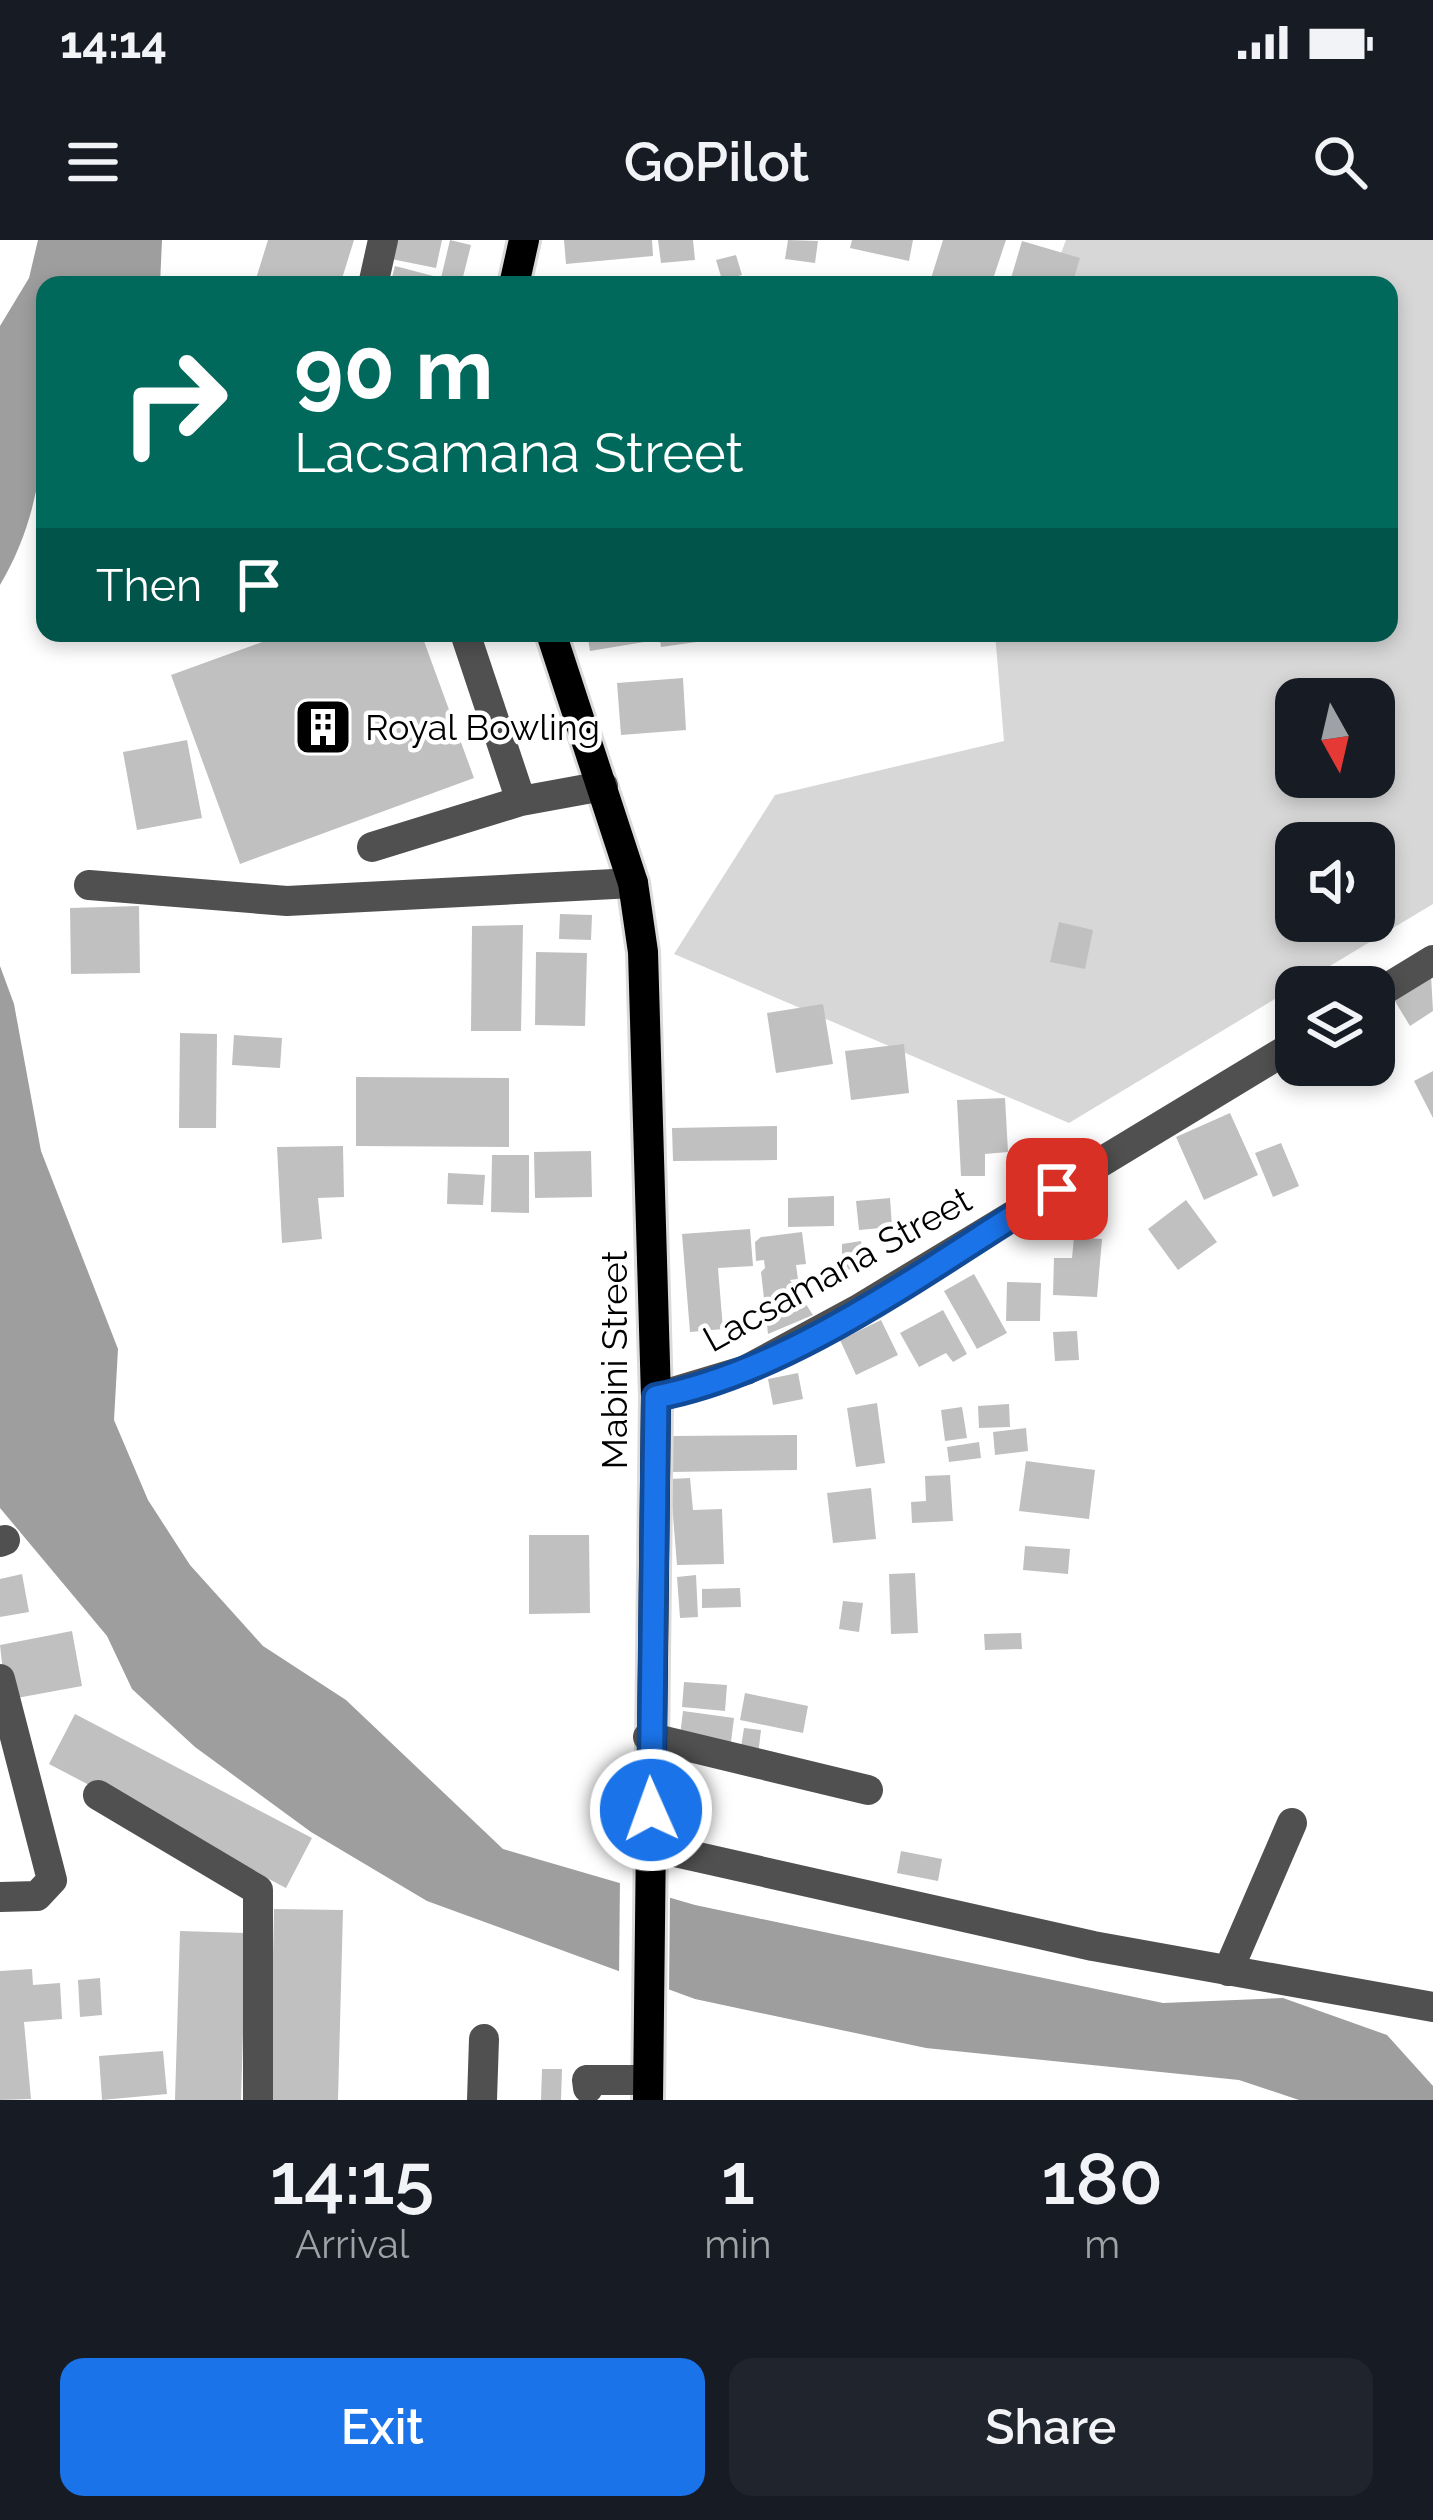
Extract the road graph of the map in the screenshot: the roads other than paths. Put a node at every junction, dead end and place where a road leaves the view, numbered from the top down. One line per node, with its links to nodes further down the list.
1 (383, 240): 3 (street)
2 (524, 240): 4 (main road)
3 (375, 276)
4 (516, 276)
5 (468, 642): 8 (street)
6 (554, 642): 7 (main road, Mabini Street)
7 (604, 787): 8 (street); 10 (main road, Mabini Street)
8 (521, 801): 9 (street)
9 (372, 847)
10 (633, 883): 11 (street); 15 (main road, Mabini Street)
11 (89, 885)
12 (1433, 960): 13 (street)
13 (1395, 983)
14 (1275, 1057): 15 (street, Lacsamana Street)
15 (656, 1397): 17 (main road, Mabini Street)
16 (0, 1679): 22 (street)
17 (648, 1737): 18 (street); 21 (main road, Mabini Street)
18 (868, 1790)
19 (98, 1795): 28 (street)
20 (1292, 1823): 23 (street)
21 (653, 1847): 23 (street); 27 (main road, Mabini Street)
22 (0, 1897)
23 (1228, 1971): 24 (street)
24 (1433, 2007)
25 (484, 2039): 29 (street)
26 (588, 2088): 27 (street)
27 (648, 2090)
28 (258, 2100)
29 (482, 2100)

